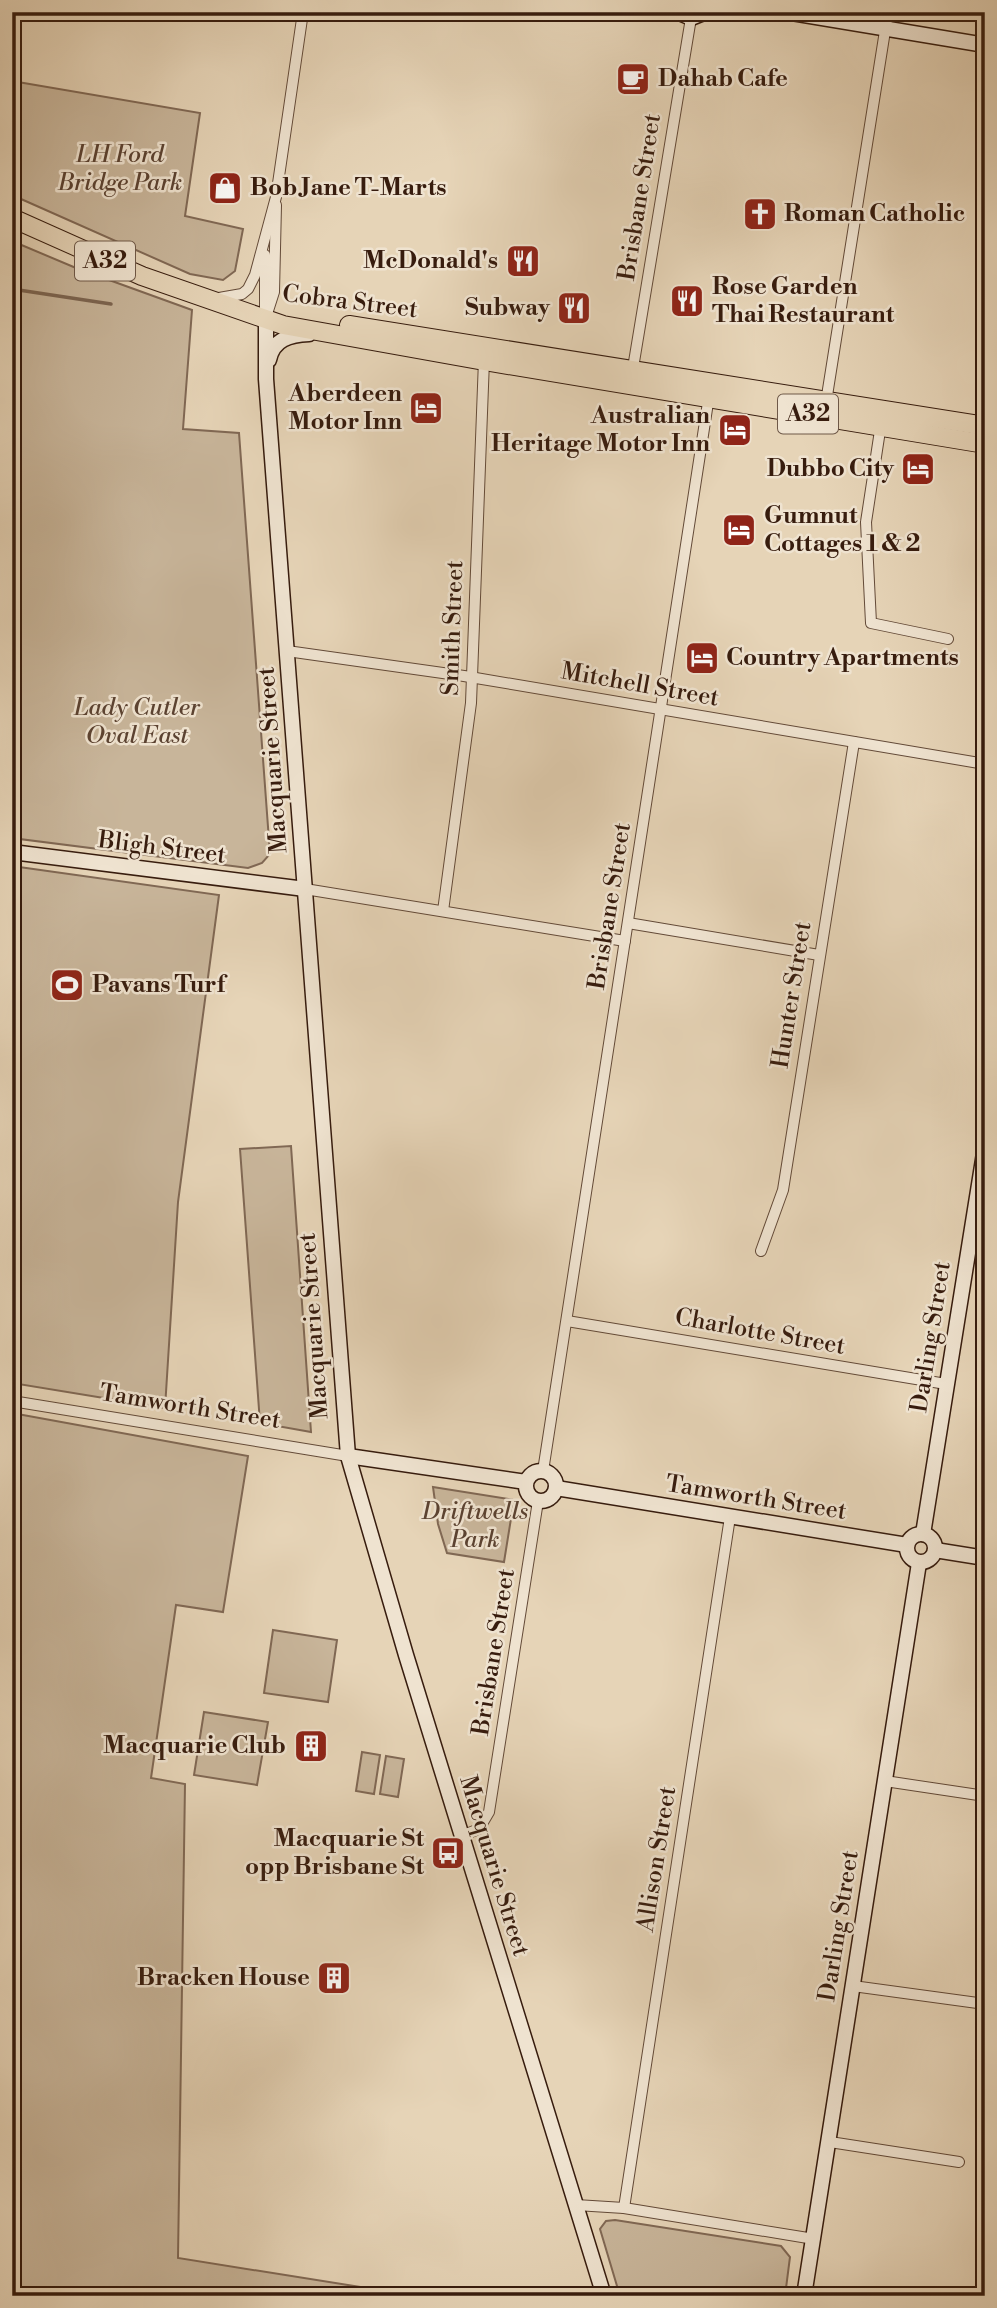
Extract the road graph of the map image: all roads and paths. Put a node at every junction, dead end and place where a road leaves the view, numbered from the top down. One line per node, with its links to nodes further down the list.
1 (303, 12): 8 (street, Macquarie Street)
2 (706, 12): 5 (street)
3 (786, 12): 6 (street)
4 (888, 12): 6 (street)
5 (684, 15): 16 (street, Brisbane Street)
6 (885, 29): 7 (street); 19 (street)
7 (985, 45)
8 (276, 197): 10 (street, Macquarie Street); 12 (street, Macquarie Street)
9 (12, 218): 11 (highway, A32)
10 (267, 223): 11 (street, Macquarie Street); 12 (street, Macquarie Street)
11 (200, 297): 12 (highway, A32)
12 (266, 317): 13 (highway, Cobra Street / A32); 14 (highway, Cobra Street / A32); 17 (street, Macquarie Street)
13 (327, 333): 14 (highway, Cobra Street / A32); 17 (street)
14 (485, 353): 16 (highway, Cobra Street / A32); 25 (street, Smith Street)
15 (669, 374): 16 (highway, Cobra Street / A32); 18 (street); 19 (highway, Cobra Street / A32)
16 (632, 376): 18 (highway, Cobra Street / A32)
17 (266, 379): 24 (street, Macquarie Street)
18 (709, 397): 19 (highway, Cobra Street / A32); 26 (street, Brisbane Street)
19 (825, 409): 20 (highway, Cobra Street / A32)
20 (881, 418): 21 (highway, Cobra Street / A32); 22 (highway, Cobra Street / A32); 23 (street)
21 (985, 426)
22 (985, 444)
23 (948, 639)
24 (288, 651): 25 (street, Mitchell Street); 30 (street, Macquarie Street)
25 (473, 678): 26 (street, Mitchell Street); 31 (street, Smith Street)
26 (661, 710): 27 (street, Mitchell Street); 32 (street, Brisbane Street)
27 (854, 742): 28 (street, Mitchell Street); 34 (street, Hunter Street)
28 (985, 764)
29 (12, 852): 30 (street, Bligh Street)
30 (305, 889): 31 (street); 41 (street, Macquarie Street)
31 (443, 911): 33 (street)
32 (628, 923): 33 (street, Brisbane Street); 34 (street)
33 (625, 941): 38 (street, Brisbane Street)
34 (819, 955): 37 (street, Hunter Street)
35 (985, 1146): 36 (street, Darling Street)
36 (980, 1200): 39 (street, Darling Street)
37 (761, 1251)
38 (568, 1321): 39 (street, Charlotte Street); 42 (street, Brisbane Street)
39 (946, 1384): 47 (street, Darling Street)
40 (12, 1401): 41 (street, Tamworth Street)
41 (348, 1456): 43 (street, Tamworth Street); 54 (street, Macquarie Street)
42 (543, 1471): 43 (street); 44 (street)
43 (526, 1482): 45 (street)
44 (556, 1488): 45 (street); 46 (street, Tamworth Street)
45 (538, 1501): 54 (street, Brisbane Street)
46 (730, 1517): 48 (street, Tamworth Street); 60 (street, Allison Street)
47 (923, 1534): 48 (street); 49 (street)
48 (907, 1545): 51 (street)
49 (935, 1550): 50 (street); 51 (street)
50 (985, 1558)
51 (919, 1563): 52 (street, Darling Street)
52 (885, 1780): 53 (street); 55 (street, Darling Street)
53 (985, 1796)
54 (461, 1836): 59 (street, Macquarie Street)
55 (853, 1986): 56 (street); 57 (street, Darling Street)
56 (985, 2004)
57 (830, 2142): 58 (street); 61 (street, Darling Street)
58 (959, 2162)
59 (576, 2205): 60 (street); 62 (street, Macquarie Street)
60 (624, 2208): 61 (street)
61 (814, 2239): 63 (street, Darling Street)
62 (604, 2296)
63 (804, 2296)

